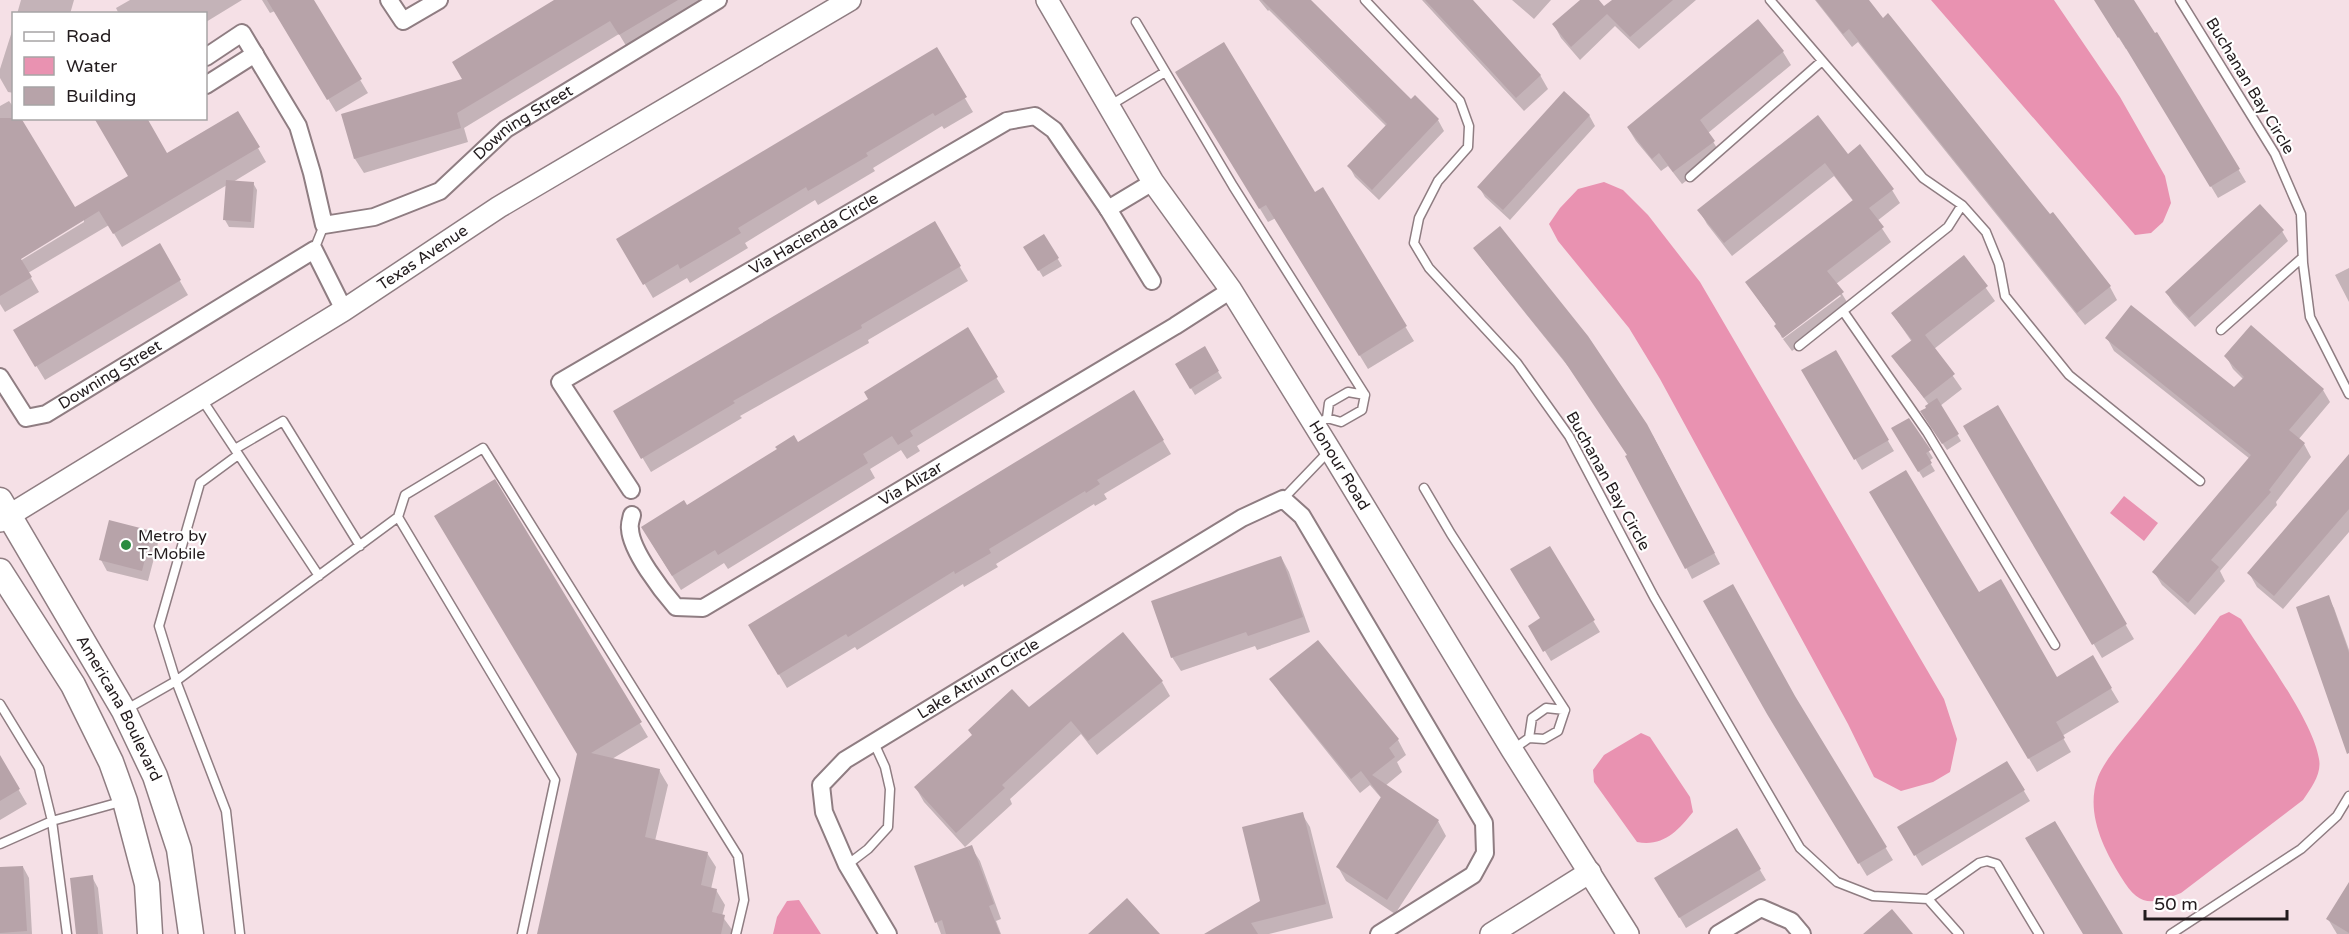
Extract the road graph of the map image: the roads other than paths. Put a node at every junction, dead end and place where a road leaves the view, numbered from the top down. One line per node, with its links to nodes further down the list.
1 (389, 0): 2 (street)
2 (439, 0)
3 (718, 0): 20 (street, Downing Street)
4 (850, 0): 25 (street, Texas Avenue)
5 (1047, 0): 15 (street, Honour Road)
6 (1365, 0): 60 (lane, Buchanan Bay Circle)
7 (1770, 0): 12 (lane)
8 (2180, 0): 22 (lane, Buchanan Bay Circle)
9 (1136, 22): 13 (lane)
10 (255, 54): 11 (street); 14 (street); 20 (street)
11 (207, 56)
12 (1822, 61): 16 (lane); 18 (lane)
13 (1165, 72): 15 (lane); 31 (lane)
14 (207, 84)
15 (1108, 106): 17 (street, Honour Road)
16 (1690, 177)
17 (1153, 182): 19 (street); 24 (street, Honour Road)
18 (1962, 205): 26 (lane); 36 (lane)
19 (1108, 209): 23 (street); 38 (street, Via Hacienda Circle)
20 (324, 225): 21 (lane)
21 (314, 250): 25 (street); 29 (street, Downing Street)
22 (2302, 258): 27 (lane); 30 (lane, Buchanan Bay Circle)
23 (1152, 281)
24 (1230, 290): 33 (street, Honour Road); 41 (street, Via Alizar)
25 (344, 310): 32 (street, Texas Avenue)
26 (1843, 311): 28 (lane); 46 (lane)
27 (2222, 330)
28 (1798, 346)
29 (0, 377)
30 (2349, 394)
31 (1365, 395): 33 (lane); 33 (lane)
32 (201, 398): 35 (lane); 40 (street, Texas Avenue)
33 (1321, 422): 34 (street, Honour Road)
34 (1330, 450): 39 (lane, Lake Atrium Circle); 53 (street, Honour Road)
35 (237, 452): 43 (lane); 45 (lane); 47 (lane)
36 (2200, 482)
37 (1424, 488): 49 (lane)
38 (631, 490)
39 (1283, 499): 52 (street, Lake Atrium Circle); 68 (street)
40 (3, 512): 50 (main road, Americana Boulevard)
41 (632, 515)
42 (398, 517): 43 (lane); 65 (lane); 66 (lane)
43 (360, 546): 45 (lane)
44 (0, 571): 55 (main road, Americana Boulevard)
45 (319, 576): 47 (lane)
46 (2055, 645)
47 (177, 681): 50 (lane); 64 (lane)
48 (0, 704): 56 (lane)
49 (1565, 710): 51 (lane); 51 (lane)
50 (124, 711): 63 (main road, Americana Boulevard)
51 (1529, 738): 53 (lane)
52 (874, 743): 58 (lane); 58 (street, Lake Atrium Circle)
53 (1512, 750): 59 (street, Honour Road)
54 (2349, 796): 75 (lane)
55 (125, 801): 56 (lane); 62 (main road, Americana Boulevard)
56 (52, 821): 57 (lane); 61 (lane)
57 (0, 844)
58 (847, 865): 67 (street, Lake Atrium Circle)
59 (1590, 872): 69 (street); 70 (street, Honour Road)
60 (1928, 899): 73 (lane); 74 (lane)
61 (67, 934)
62 (150, 934)
63 (191, 934)
64 (240, 934)
65 (522, 934)
66 (736, 934)
67 (888, 934)
68 (1379, 934)
69 (1491, 934)
70 (1629, 934)
71 (1718, 934): 72 (street)
72 (1802, 934)
73 (1959, 934)
74 (2039, 934)
75 (2172, 934)

